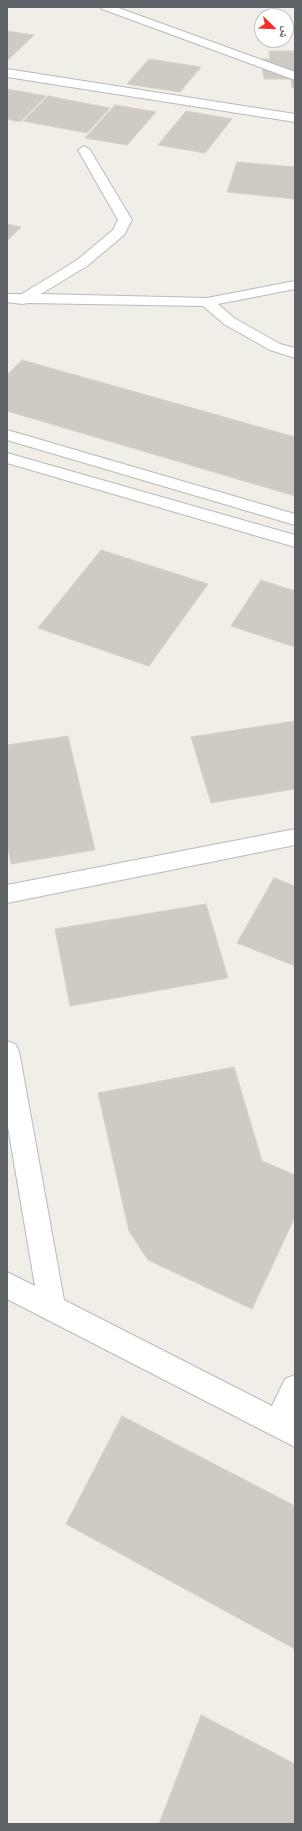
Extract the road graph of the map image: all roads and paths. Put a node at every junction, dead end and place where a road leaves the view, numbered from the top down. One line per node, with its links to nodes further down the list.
1 (106, 7): 3 (street)
2 (7, 73): 4 (street)
3 (295, 76)
4 (295, 118)
5 (84, 150): 8 (street)
6 (295, 285): 9 (street)
7 (7, 298): 8 (street)
8 (22, 300): 9 (street)
9 (207, 302): 10 (street)
10 (295, 353)
11 (7, 435): 13 (street)
12 (7, 458): 14 (street)
13 (295, 520)
14 (295, 541)
15 (295, 837): 16 (street)
16 (7, 894)
17 (7, 1051): 18 (street)
18 (16, 1147): 20 (street)
19 (7, 1285): 20 (street)
20 (52, 1307): 22 (street)
21 (295, 1389): 22 (street)
22 (287, 1429)

